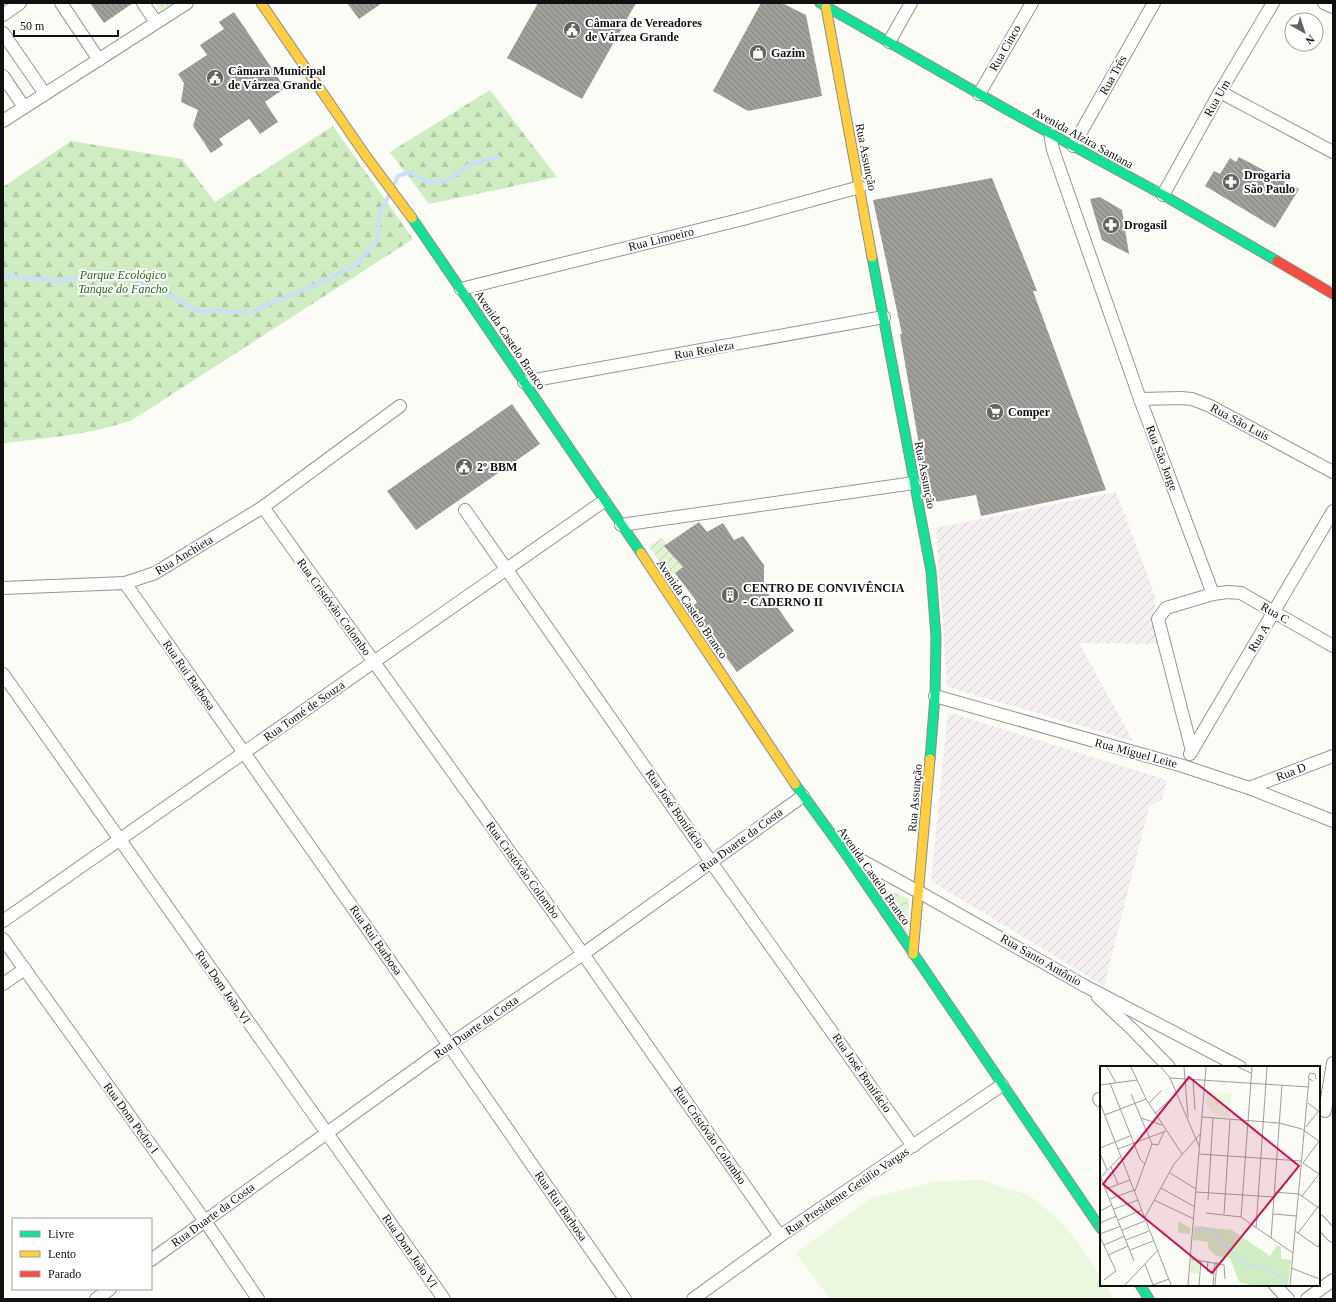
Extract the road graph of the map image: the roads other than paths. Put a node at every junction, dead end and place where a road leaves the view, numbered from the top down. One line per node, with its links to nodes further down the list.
1 (20, 3): 13 (street)
2 (61, 3): 17 (street)
3 (143, 3): 14 (street)
4 (186, 3): 14 (street)
5 (261, 3): 29 (street, Avenida Castelo Branco)
6 (911, 3): 16 (street)
7 (1032, 3): 21 (street, Rua Cinco)
8 (1154, 3): 25 (street, Rua Três)
9 (1273, 3): 19 (street, Rua Um)
10 (1324, 3): 12 (street)
11 (823, 5): 16 (street, Avenida Alzira Santana); 27 (street, Rua Assunção)
12 (1333, 7)
13 (3, 15)
14 (156, 22): 17 (street)
15 (3, 33): 20 (street)
16 (889, 42): 21 (street, Avenida Alzira Santana)
17 (99, 60): 20 (street)
18 (3, 76): 22 (street)
19 (1220, 92): 26 (street); 28 (street, Rua Um)
20 (45, 94): 22 (street)
21 (979, 94): 24 (street, Avenida Alzira Santana)
22 (24, 107): 23 (street)
23 (3, 121)
24 (1050, 134): 25 (street, Avenida Alzira Santana); 33 (street, Rua São Jorge)
25 (1073, 146): 28 (street, Avenida Alzira Santana)
26 (1333, 152)
27 (860, 187): 29 (street, Rua Limoeiro); 31 (street, Rua Assunção)
28 (1163, 196): 30 (street, Avenida Alzira Santana)
29 (461, 289): 32 (street, Avenida Castelo Branco)
30 (1333, 294)
31 (884, 318): 32 (street, Rua Realeza); 36 (street, Rua Assunção)
32 (524, 382): 37 (street, Avenida Castelo Branco)
33 (1140, 399): 35 (street, Rua São Luis); 45 (street, Rua São Jorge)
34 (400, 406): 38 (street, Rua Anchieta)
35 (1333, 472)
36 (914, 483): 41 (street); 50 (street, Rua Assunção)
37 (604, 501): 41 (street, Avenida Castelo Branco); 42 (street, Rua Tomé de Souza)
38 (263, 507): 43 (street, Rua Anchieta); 48 (street, Rua Cristóvão Colombo)
39 (465, 510): 42 (street, Rua José Bonifácio)
40 (1333, 511): 46 (street, Rua A)
41 (621, 525): 56 (street, Avenida Castelo Branco)
42 (507, 569): 48 (street, Rua Tomé de Souza); 60 (street, Rua José Bonifácio)
43 (125, 583): 44 (street, Rua Anchieta); 52 (street, Rua Rui Barbosa)
44 (3, 588)
45 (1213, 594): 46 (street, Rua C); 51 (street)
46 (1274, 613): 47 (street, Rua C); 51 (street, Rua A)
47 (1333, 646)
48 (374, 662): 52 (street, Rua Tomé de Souza); 64 (street, Rua Cristóvão Colombo)
49 (3, 674): 58 (street, Rua Dom João VI)
50 (935, 696): 54 (street, Rua Miguel Leite); 61 (street, Rua Assunção)
51 (1192, 751): 54 (street, Rua A)
52 (244, 753): 58 (street, Rua Tomé de Souza); 69 (street, Rua Rui Barbosa)
53 (1333, 756): 55 (street, Rua D)
54 (1184, 766): 55 (street, Rua Miguel Leite)
55 (1249, 788): 57 (street, Rua Miguel Leite)
56 (803, 796): 59 (street, Avenida Castelo Branco); 60 (street, Rua Duarte da Costa)
57 (1333, 821)
58 (120, 840): 62 (street, Rua Tomé de Souza); 75 (street, Rua Dom João VI)
59 (843, 850): 61 (street, Rua Santo Antônio); 65 (street, Avenida Castelo Branco)
60 (711, 862): 64 (street, Rua Duarte da Costa); 76 (street, Rua José Bonifácio)
61 (919, 892): 65 (street, Rua Assunção); 68 (street, Rua Santo Antônio)
62 (3, 921)
63 (3, 939): 66 (street, Rua Dom Pedro I)
64 (583, 954): 69 (street, Rua Duarte da Costa); 80 (street, Rua Cristóvão Colombo)
65 (913, 954): 73 (street, Avenida Castelo Branco)
66 (25, 969): 67 (street); 77 (street, Rua Dom Pedro I)
67 (3, 984)
68 (1085, 986): 71 (street); 72 (street, Rua Santo Antônio)
69 (449, 1045): 75 (street, Rua Duarte da Costa); 90 (street, Rua Rui Barbosa)
70 (1333, 1063): 74 (street)
71 (1168, 1066)
72 (1238, 1066)
73 (1002, 1085): 76 (street, Rua Presidente Getúlio Vargas); 79 (street, Avenida Castelo Branco)
74 (1326, 1112)
75 (326, 1133): 77 (street, Rua Duarte da Costa); 89 (street, Rua Dom João VI)
76 (914, 1146): 80 (street, Rua Presidente Getúlio Vargas)
77 (205, 1221): 82 (street, Rua Duarte da Costa); 88 (street, Rua Dom Pedro I)
78 (1320, 1222): 81 (street)
79 (1100, 1228)
80 (780, 1236): 91 (street, Rua Presidente Getúlio Vargas)
81 (1333, 1236)
82 (152, 1259)
83 (1333, 1280): 94 (street)
84 (1141, 1286): 92 (street)
85 (1276, 1286): 93 (street)
86 (109, 1290): 87 (street)
87 (96, 1299)
88 (258, 1299)
89 (444, 1299)
90 (625, 1299)
91 (693, 1299)
92 (1149, 1299)
93 (1288, 1299)
94 (1307, 1299)

